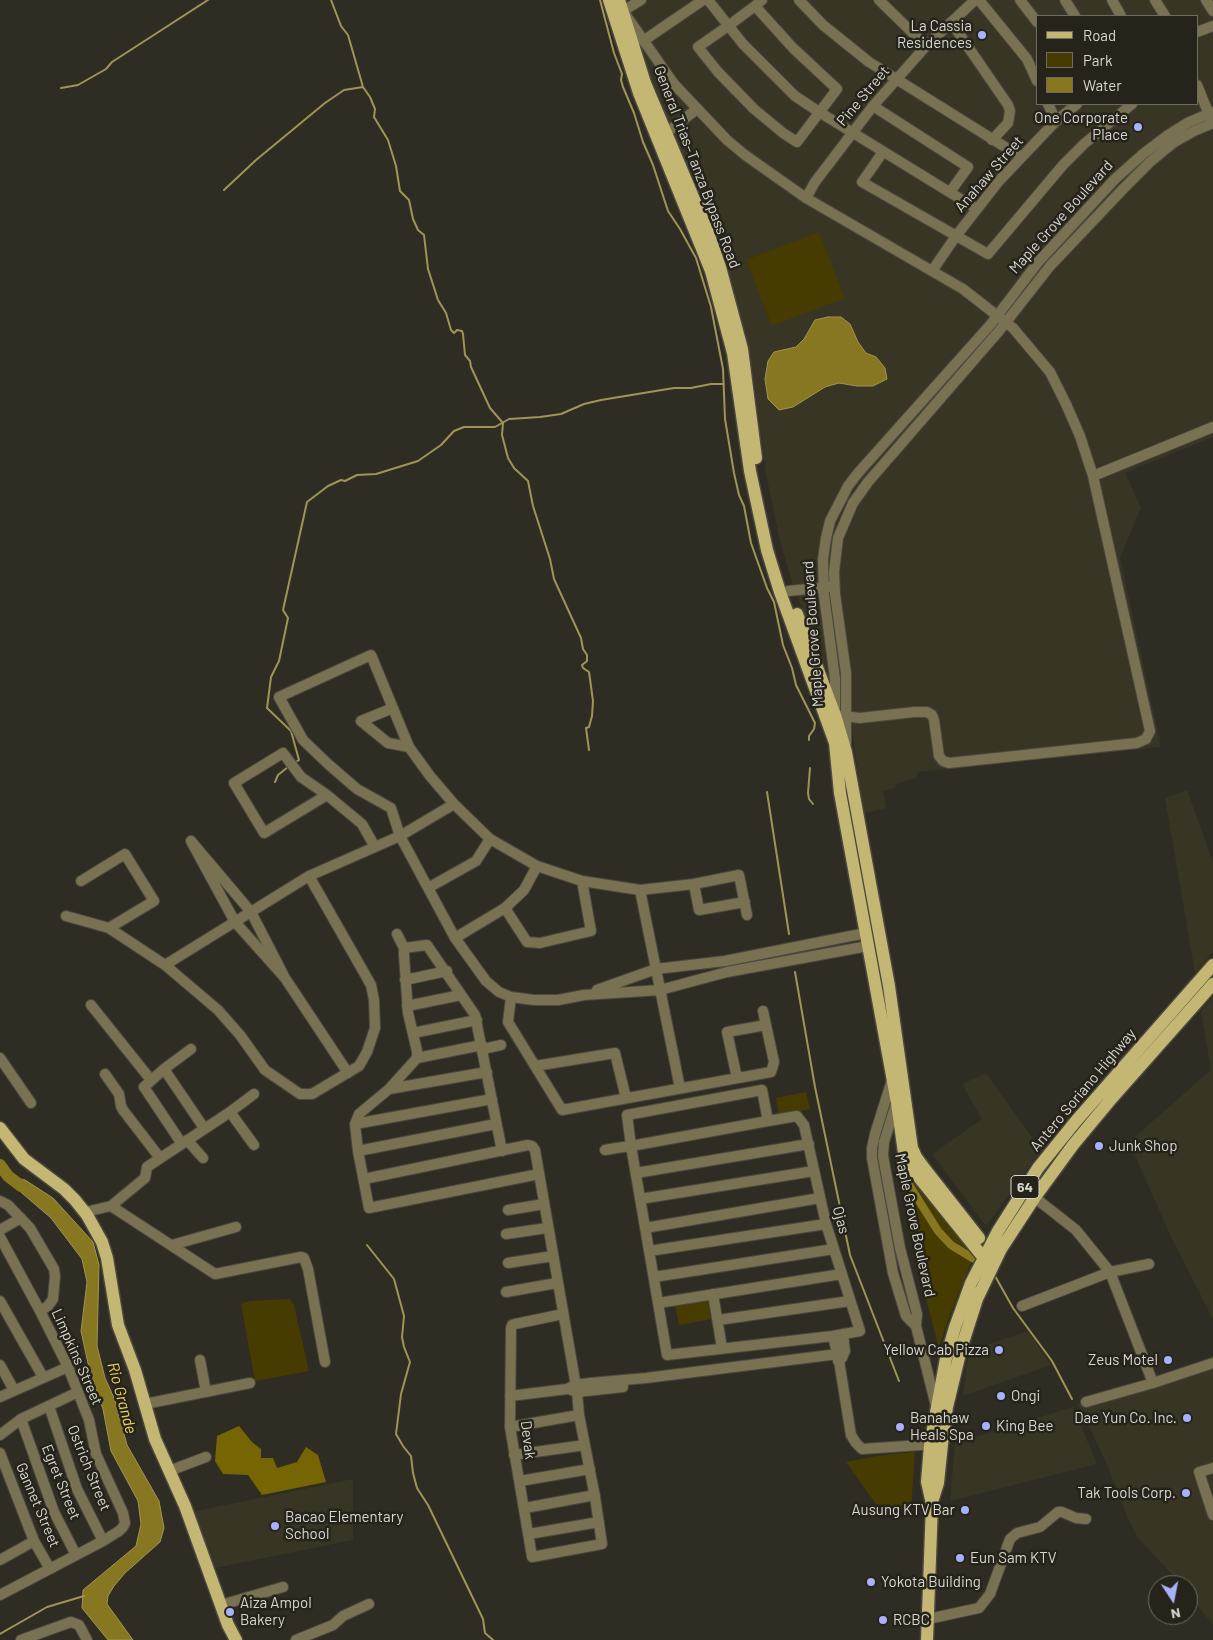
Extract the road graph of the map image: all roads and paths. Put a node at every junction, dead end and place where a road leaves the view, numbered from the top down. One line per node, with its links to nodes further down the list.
1 (609, 0): 55 (main road, General Trias–Tanza Bypass Road)
2 (640, 0): 14 (street)
3 (703, 0): 24 (street)
4 (708, 0): 21 (street)
5 (799, 0): 27 (street)
6 (879, 0): 25 (street)
7 (977, 0): 20 (street, Pine Street); 26 (street)
8 (1020, 0): 19 (street)
9 (1065, 0): 16 (street)
10 (1112, 0): 17 (street)
11 (1156, 0): 18 (street)
12 (1206, 0): 15 (street)
13 (758, 3): 21 (street); 34 (street)
14 (621, 6): 24 (street); 38 (main road, General Trias–Tanza Bypass Road)
15 (1213, 11)
16 (1074, 15)
17 (1120, 15)
18 (1164, 15)
19 (1036, 21)
20 (951, 22): 25 (street, Pine Street); 39 (street)
21 (728, 26): 34 (street); 34 (street)
22 (1213, 26): 23 (street)
23 (1198, 32)
24 (643, 41): 33 (street)
25 (926, 46): 27 (street, Pine Street)
26 (1036, 79)
27 (895, 80): 32 (street, Pine Street); 39 (street)
28 (1198, 87): 35 (street)
29 (1048, 105): 36 (street)
30 (1076, 105): 36 (street, Anahaw Street)
31 (1131, 105): 45 (street)
32 (873, 106): 37 (street, Pine Street); 42 (street)
33 (697, 109): 38 (street); 43 (street)
34 (819, 112): 37 (street)
35 (1212, 117): 47 (street, Maple Grove Boulevard); 48 (street, Maple Grove Boulevard)
36 (1056, 121): 41 (street, Anahaw Street)
37 (852, 132): 40 (street); 43 (street, Pine Street)
38 (666, 133): 52 (main road, General Trias–Tanza Bypass Road)
39 (992, 140): 41 (street)
40 (883, 152): 42 (street); 45 (street)
41 (1021, 157): 44 (street, Anahaw Street)
42 (950, 192): 44 (street)
43 (806, 198): 46 (street)
44 (977, 209): 45 (street, Anahaw Street)
45 (956, 236): 46 (street, Anahaw Street)
46 (932, 271): 47 (street)
47 (997, 315): 48 (street); 51 (street, Maple Grove Boulevard)
48 (1006, 323): 50 (street); 51 (street, Maple Grove Boulevard)
49 (1213, 427): 50 (street)
50 (1093, 476): 54 (street)
51 (829, 587): 52 (street); 54 (street, Maple Grove Boulevard)
52 (788, 591): 54 (main road, General Trias–Tanza Bypass Road)
53 (393, 708): 56 (street); 56 (street); 60 (street)
54 (841, 716): 55 (street, Maple Grove Boulevard); 57 (main road, General Trias–Tanza Bypass Road)
55 (835, 743): 79 (main road, Maple Grove Boulevard)
56 (409, 747): 59 (street)
57 (846, 752): 111 (main road, Maple Grove Boulevard)
58 (327, 795): 58 (street); 62 (street)
59 (454, 804): 60 (street); 61 (street)
60 (400, 836): 62 (street); 68 (street)
61 (490, 839): 63 (street); 68 (street)
62 (375, 847): 64 (street)
63 (537, 866): 66 (street); 71 (street)
64 (309, 876): 72 (street); 107 (street)
65 (81, 881): 76 (street)
66 (582, 881): 69 (street); 71 (street)
67 (694, 884): 69 (street); 70 (street); 70 (street)
68 (428, 888): 78 (street)
69 (640, 890): 84 (street)
70 (744, 902): 73 (street)
71 (505, 908): 78 (street)
72 (252, 912): 75 (street); 75 (street); 86 (street)
73 (747, 915)
74 (66, 916): 76 (street)
75 (235, 922): 81 (street); 86 (street)
76 (109, 928): 81 (street)
77 (398, 934): 80 (street)
78 (455, 938): 92 (street)
79 (867, 940): 83 (street); 111 (main road, Maple Grove Boulevard)
80 (404, 948): 85 (street); 87 (street)
81 (165, 965): 107 (street)
82 (1213, 965): 138 (main road, Antero Soriano Highway / 64)
83 (726, 967): 84 (street); 89 (street)
84 (656, 969): 89 (street); 91 (street)
85 (446, 971): 87 (street); 90 (street)
86 (285, 978): 107 (street)
87 (405, 980): 94 (street)
88 (1213, 984): 138 (main road, Antero Soriano Highway / 64)
89 (660, 990): 91 (street); 112 (street)
90 (461, 995): 94 (street); 96 (street)
91 (584, 995): 92 (street)
92 (511, 997): 104 (street)
93 (91, 1005): 110 (street)
94 (407, 1006): 98 (street)
95 (763, 1011): 97 (street)
96 (477, 1020): 98 (street); 100 (street)
97 (766, 1025): 109 (street); 109 (street)
98 (413, 1033): 103 (street)
99 (501, 1045): 100 (street)
100 (482, 1047): 103 (street); 106 (street)
101 (191, 1049): 105 (street)
102 (0, 1058): 117 (street)
103 (416, 1058): 113 (street)
104 (535, 1066): 115 (street); 115 (street)
105 (164, 1069): 110 (street); 124 (street)
106 (487, 1072): 113 (street); 116 (street)
107 (348, 1073)
108 (105, 1074): 132 (street)
109 (737, 1078): 112 (street)
110 (151, 1080): 125 (street)
111 (897, 1080): 118 (main road); 158 (main road); 174 (street, Maple Grove Boulevard)
112 (680, 1088): 115 (street)
113 (389, 1089): 121 (street)
114 (254, 1094): 119 (street)
115 (626, 1098)
116 (492, 1099): 121 (street); 122 (street)
117 (31, 1103)
118 (897, 1103): 158 (main road); 174 (street, Maple Grove Boulevard)
119 (230, 1112): 124 (street); 127 (street)
120 (768, 1121): 126 (street, Ojas); 128 (street); 128 (street)
121 (355, 1124): 130 (street)
122 (496, 1124): 130 (street); 131 (street)
123 (0, 1128): 145 (main road)
124 (204, 1128): 125 (street)
125 (184, 1142): 132 (street); 133 (street)
126 (809, 1144): 134 (street, Ojas); 135 (street)
127 (254, 1145)
128 (631, 1146): 129 (street); 135 (street)
129 (605, 1150)
130 (358, 1151): 137 (street)
131 (502, 1151): 136 (street); 137 (street)
132 (160, 1158): 143 (street)
133 (203, 1158)
134 (814, 1170): 139 (street, Ojas); 140 (street)
135 (636, 1173): 140 (street)
136 (539, 1174): 137 (street); 142 (street)
137 (364, 1179)
138 (1029, 1193): 158 (main road, Antero Soriano Highway / 64); 161 (street)
139 (820, 1198): 147 (street, Ojas); 150 (street)
140 (640, 1199): 150 (street)
141 (0, 1201): 146 (street)
142 (544, 1204): 144 (street); 149 (street)
143 (112, 1206): 145 (street); 154 (street)
144 (508, 1210)
145 (85, 1212): 193 (main road)
146 (21, 1218): 151 (street); 171 (street)
147 (826, 1224): 155 (street, Ojas); 156 (street)
148 (236, 1227): 154 (street)
149 (548, 1228): 152 (street); 157 (street)
150 (645, 1228): 156 (street)
151 (0, 1230)
152 (506, 1234)
153 (0, 1237): 171 (street, Limpkins Street)
154 (172, 1245): 179 (street)
155 (834, 1249): 162 (street, Ojas); 163 (street)
156 (649, 1251): 163 (street)
157 (552, 1256): 159 (street); 164 (street)
158 (988, 1256): 195 (main road, Antero Soriano Highway / 64); 200 (main road, Antero Soriano Highway / 64)
159 (508, 1263)
160 (1148, 1264): 161 (street)
161 (1110, 1272): 170 (street); 185 (street)
162 (842, 1274): 166 (street); 168 (street, Ojas)
163 (654, 1277): 169 (street)
164 (557, 1283): 165 (street); 172 (street)
165 (506, 1292)
166 (713, 1294): 169 (street); 173 (street)
167 (0, 1301): 183 (street)
168 (850, 1301): 173 (street); 175 (street, Ojas)
169 (658, 1303): 176 (street)
170 (1022, 1306)
171 (40, 1311): 182 (street, Limpkins Street)
172 (563, 1314): 186 (street); 190 (street, Devak)
173 (718, 1320): 176 (street)
174 (916, 1326): 195 (street, Maple Grove Boulevard)
175 (838, 1335): 176 (street); 177 (street)
176 (722, 1348)
177 (838, 1358): 186 (street); 200 (street)
178 (200, 1360): 189 (street)
179 (325, 1362)
180 (1213, 1363): 185 (street)
181 (0, 1365): 187 (street)
182 (68, 1367): 183 (street); 188 (street, Limpkins Street)
183 (43, 1377): 187 (street)
184 (250, 1383): 189 (street)
185 (1153, 1383): 192 (street)
186 (573, 1388): 190 (street); 196 (street)
187 (14, 1390): 191 (street)
188 (78, 1392): 194 (street); 216 (street, Limpkins Street)
189 (206, 1392): 193 (street)
190 (510, 1396): 198 (street, Devak)
191 (0, 1397)
192 (1086, 1402)
193 (145, 1404): 207 (main road)
194 (49, 1406): 197 (street); 216 (street, Ostrich Street)
195 (936, 1406): 200 (main road, Antero Soriano Highway / 64)
196 (579, 1415): 198 (street); 201 (street)
197 (21, 1419): 199 (street); 217 (street, Egret Street)
198 (510, 1427): 203 (street, Devak)
199 (0, 1435)
200 (936, 1444): 224 (main road, Antero Soriano Highway / 64)
201 (585, 1445): 203 (street); 206 (street)
202 (0, 1453): 215 (street, Gannet Street)
203 (514, 1455): 208 (street, Devak)
204 (206, 1457): 207 (street)
205 (1213, 1468): 211 (street)
206 (590, 1469): 208 (street); 209 (street)
207 (169, 1471): 223 (main road)
208 (520, 1481): 210 (street, Devak)
209 (595, 1495): 210 (street); 213 (street)
210 (525, 1508): 214 (street, Devak)
211 (1213, 1515)
212 (1086, 1518): 224 (street)
213 (599, 1522): 214 (street); 214 (street, Devak)
214 (529, 1534)
215 (34, 1541): 218 (street); 219 (street, Gannet Street)
216 (103, 1541): 217 (street)
217 (76, 1555): 219 (street)
218 (0, 1560)
219 (50, 1569): 221 (street)
220 (282, 1587): 223 (street)
221 (0, 1595)
222 (368, 1604): 229 (street)
223 (221, 1605): 228 (main road)
224 (928, 1618): 230 (main road, Antero Soriano Highway / 64)
225 (44, 1636): 226 (street); 227 (street)
226 (21, 1640)
227 (86, 1640)
228 (236, 1640)
229 (296, 1640)
230 (927, 1640)

